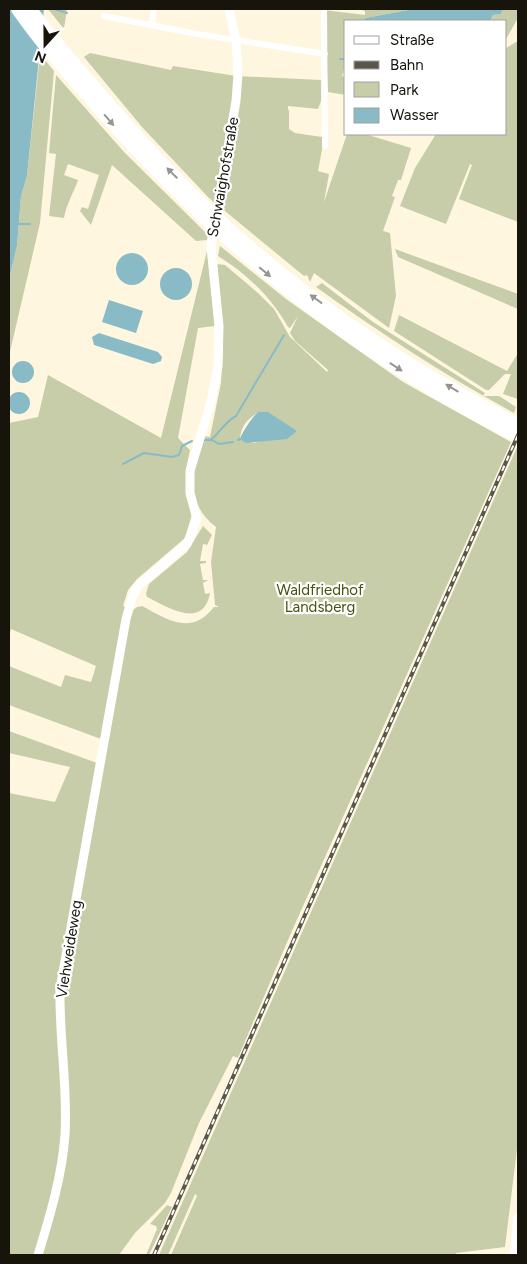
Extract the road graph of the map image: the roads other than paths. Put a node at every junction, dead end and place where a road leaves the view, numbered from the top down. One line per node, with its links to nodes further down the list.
1 (17, 9): 10 (highway)
2 (30, 9): 10 (highway)
3 (154, 9): 7 (street)
4 (229, 9): 8 (street, Schwaighofstraße)
5 (324, 9): 9 (street)
6 (104, 16): 7 (street)
7 (152, 24): 8 (street)
8 (236, 41): 9 (street); 15 (street, Schwaighofstraße)
9 (325, 54): 11 (street)
10 (81, 80): 12 (highway)
11 (325, 146)
12 (205, 214): 13 (highway, one-way to 12); 14 (highway, one-way to 14)
13 (518, 424)
14 (518, 437)
15 (116, 673): 17 (street, Viehweideweg)
16 (518, 1217): 18 (street)
17 (38, 1255)
18 (514, 1255)

